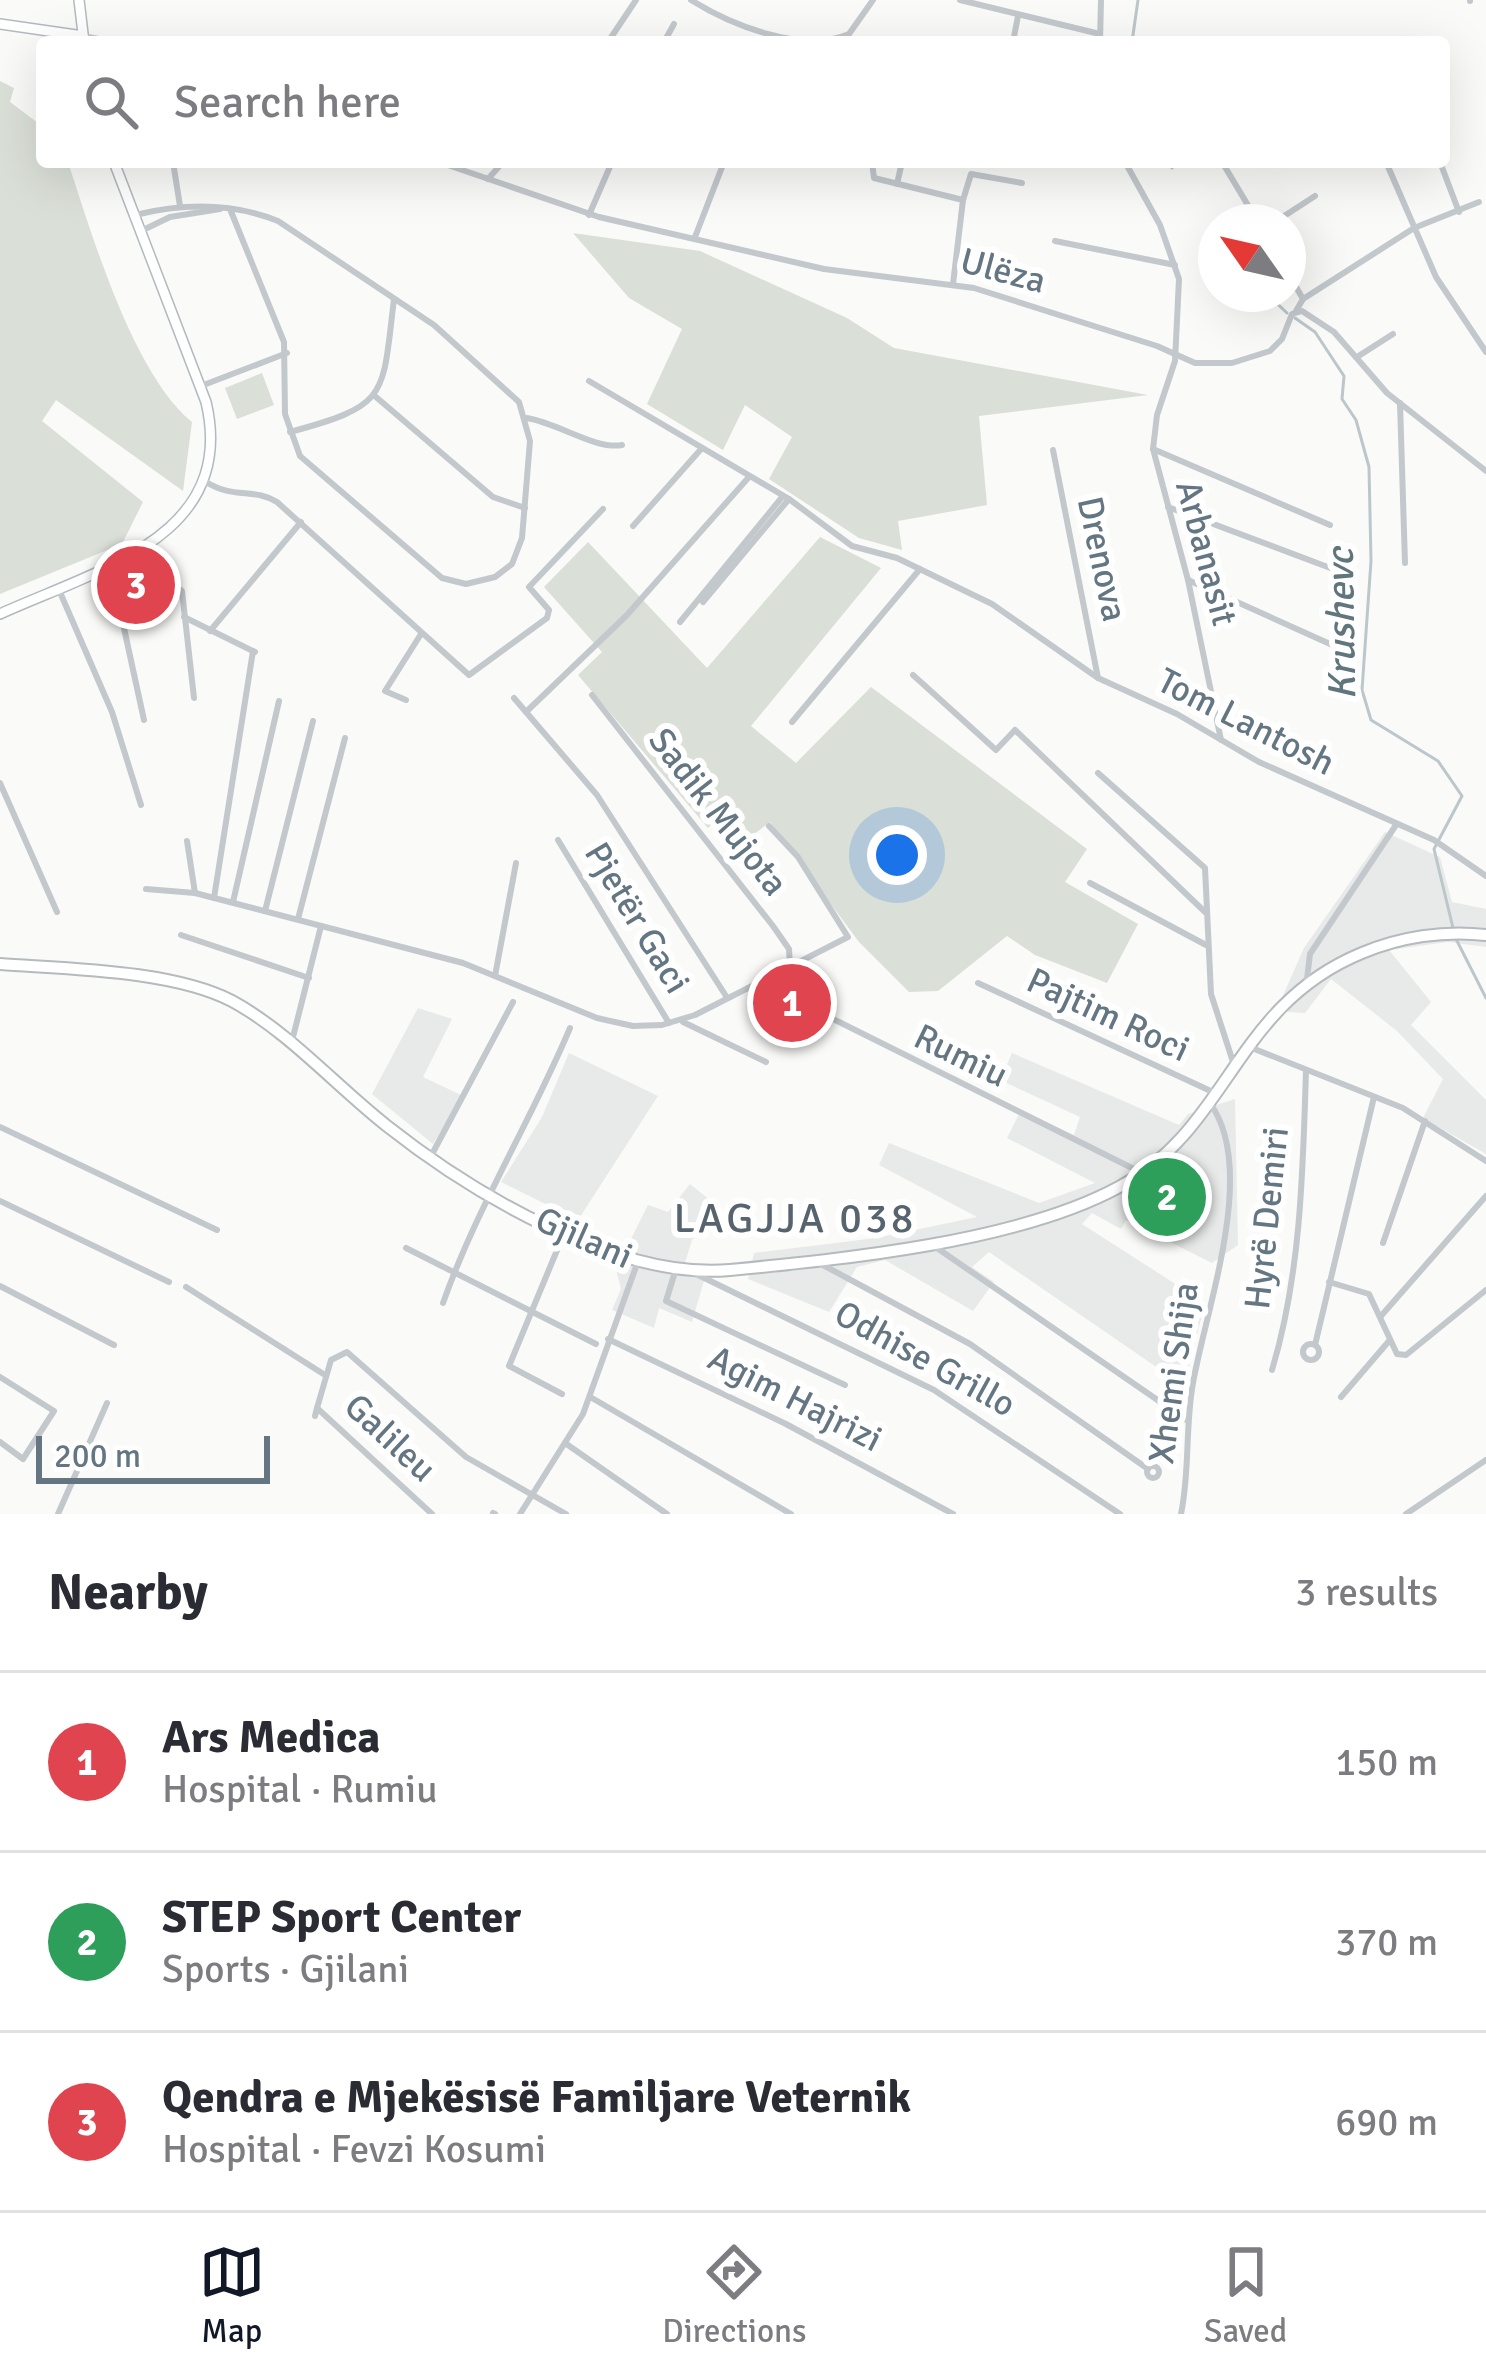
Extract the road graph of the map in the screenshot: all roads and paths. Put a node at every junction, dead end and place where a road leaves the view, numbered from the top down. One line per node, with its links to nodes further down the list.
1 (79, 0): 11 (street)
2 (635, 0): 12 (street)
3 (691, 0): 14 (street)
4 (873, 0): 15 (street)
5 (960, 0): 7 (street)
6 (1101, 0): 18 (street)
7 (1019, 15): 16 (street); 17 (street)
8 (0, 24): 10 (street)
9 (674, 24): 13 (street)
10 (66, 36)
11 (83, 36)
12 (612, 36)
13 (667, 36)
14 (801, 36)
15 (838, 36)
16 (1014, 36)
17 (1093, 36)
18 (1100, 36)
19 (116, 168): 43 (street)
20 (174, 168): 40 (street)
21 (456, 168): 31 (street, Ulëza)
22 (498, 168): 31 (street)
23 (610, 168): 42 (street)
24 (722, 168): 46 (street)
25 (872, 168): 33 (street)
26 (901, 168): 33 (street)
27 (1128, 168): 48 (street, Arbanasit)
28 (1224, 168): 37 (street)
29 (1389, 168): 44 (street)
30 (1442, 168): 41 (street)
31 (488, 179): 42 (street, Ulëza)
32 (1022, 183): 35 (street)
33 (897, 184): 35 (street)
34 (1316, 196): 38 (street)
35 (963, 200): 49 (street)
36 (1479, 202): 41 (street)
37 (1247, 204)
38 (1303, 204)
39 (228, 209): 40 (street); 50 (street); 55 (street)
40 (181, 210): 43 (street); 45 (street)
41 (1460, 212): 44 (street)
42 (590, 215): 46 (street, Ulëza)
43 (132, 216): 45 (street)
44 (1414, 228): 51 (street); 54 (street)
45 (138, 232): 59 (street)
46 (694, 237): 49 (street, Ulëza)
47 (1055, 241): 48 (street)
48 (1176, 265): 56 (street, Arbanasit)
49 (952, 284): 56 (street, Ulëza)
50 (394, 297): 60 (street); 62 (street)
51 (1306, 298)
52 (1292, 314): 56 (street, Ulëza); 57 (street)
53 (1393, 334): 57 (street)
54 (1486, 352)
55 (287, 353): 59 (street); 63 (street)
56 (1175, 354): 66 (street, Arbanasit)
57 (1357, 357): 61 (street)
58 (589, 381): 65 (street, Tom Lantosh)
59 (201, 386): 70 (street)
60 (375, 396): 63 (street); 73 (street)
61 (1400, 403): 68 (street); 79 (street)
62 (527, 418): 64 (street); 73 (street)
63 (290, 432): 73 (street)
64 (622, 445)
65 (702, 448): 69 (street, Tom Lantosh); 77 (street)
66 (1153, 449): 72 (street, Arbanasit); 76 (street, Arbanasit)
67 (1053, 450): 93 (street, Drenova)
68 (1486, 470)
69 (749, 477): 71 (street, Tom Lantosh); 99 (street)
70 (206, 482): 75 (street); 78 (street)
71 (786, 497): 81 (street, Tom Lantosh); 85 (street); 88 (street)
72 (1168, 507): 82 (street); 83 (street, Arbanasit)
73 (525, 508)
74 (603, 509): 90 (street)
75 (301, 522): 89 (street); 90 (street)
76 (1330, 525)
77 (632, 526)
78 (134, 553): 80 (street); 87 (street)
79 (1406, 563)
80 (104, 568): 84 (street); 100 (street)
81 (920, 569): 93 (street, Tom Lantosh); 102 (street)
82 (1333, 569)
83 (1188, 580): 91 (street); 104 (street, Arbanasit)
84 (58, 588): 86 (street); 107 (street)
85 (703, 602)
86 (0, 614)
87 (184, 617): 89 (street); 95 (street)
88 (680, 622)
89 (210, 631): 117 (street)
90 (421, 634): 97 (street)
91 (1339, 648)
92 (913, 675): 121 (street)
93 (1098, 679): 104 (street, Tom Lantosh)
94 (592, 695): 128 (street, Sadik Mujota)
95 (194, 698)
96 (514, 698): 99 (street)
97 (406, 700)
98 (279, 701): 118 (street)
99 (526, 712): 134 (street)
100 (144, 720)
101 (313, 721): 119 (street)
102 (792, 722)
103 (345, 738): 122 (street)
104 (1221, 741): 108 (street, Tom Lantosh)
105 (1098, 773): 121 (street)
106 (0, 783): 120 (street)
107 (141, 805)
108 (1396, 825): 113 (street, Tom Lantosh); 131 (street)
109 (769, 826): 128 (street, Sadik Mujota)
110 (187, 841): 116 (street)
111 (558, 841): 137 (street, Pjetër Gaci)
112 (516, 863): 129 (street)
113 (1486, 876)
114 (1090, 883): 126 (street)
115 (146, 889): 116 (street)
116 (195, 893): 117 (street)
117 (214, 898): 118 (street)
118 (233, 902): 119 (street)
119 (265, 911): 122 (street)
120 (57, 912)
121 (1204, 912): 126 (street)
122 (298, 919): 123 (street)
123 (321, 926): 129 (street); 130 (street)
124 (181, 935): 130 (street)
125 (1486, 935): 131 (main road, Gjilani)
126 (1206, 945): 142 (street)
127 (0, 964): 139 (main road, Gjilani)
128 (790, 966): 132 (street)
129 (495, 976): 137 (street)
130 (309, 978): 139 (street)
131 (1306, 979): 140 (main road, Gjilani)
132 (759, 982): 134 (street); 150 (street, Rumiu)
133 (978, 983): 144 (street, Pajtim Roci)
134 (724, 1000): 136 (street)
135 (514, 1003): 148 (street)
136 (680, 1020): 137 (street); 141 (street)
137 (668, 1024)
138 (570, 1028): 151 (street)
139 (291, 1045): 148 (main road, Gjilani)
140 (1247, 1046): 142 (main road, Gjilani); 143 (street)
141 (766, 1062)
142 (1234, 1066): 144 (main road, Gjilani)
143 (1306, 1070): 145 (street); 177 (street, Hyrë Demiri)
144 (1212, 1097): 150 (main road, Gjilani); 185 (street, Xhemi Shija)
145 (1374, 1097): 146 (street); 165 (street)
146 (1425, 1121): 149 (street); 157 (street)
147 (0, 1127): 154 (street)
148 (430, 1158): 151 (main road, Gjilani)
149 (1486, 1161)
150 (1141, 1173): 156 (main road, Gjilani)
151 (488, 1195): 155 (main road, Gjilani); 161 (street)
152 (1486, 1196): 171 (street)
153 (0, 1201): 164 (street)
154 (217, 1230)
155 (565, 1231): 160 (main road, Gjilani); 170 (street)
156 (930, 1243): 159 (main road, Gjilani); 185 (street)
157 (1383, 1243)
158 (406, 1248): 161 (street)
159 (812, 1259): 163 (main road, Gjilani); 189 (street)
160 (637, 1264): 162 (main road, Gjilani); 172 (street)
161 (454, 1272): 169 (street); 170 (street)
162 (675, 1272): 163 (main road, Gjilani); 180 (street)
163 (692, 1272): 198 (street, Odhise Grillo)
164 (170, 1282)
165 (1329, 1282): 171 (street); 176 (street)
166 (0, 1286): 175 (street)
167 (186, 1287): 178 (street)
168 (1486, 1290): 173 (street)
169 (443, 1303)
170 (531, 1311): 174 (street); 181 (street)
171 (1381, 1316): 173 (street)
172 (608, 1339): 183 (street); 197 (street, Agim Hajrizi)
173 (1389, 1341): 182 (street)
174 (596, 1344)
175 (115, 1345)
176 (1315, 1345)
177 (1272, 1370)
178 (325, 1375): 190 (street); 192 (street, Galileu)
179 (0, 1377): 186 (street)
180 (845, 1385)
181 (562, 1394)
182 (1341, 1396)
183 (591, 1397): 187 (street); 196 (street)
184 (107, 1403): 191 (street)
185 (1188, 1421): 199 (street, Xhemi Shija)
186 (0, 1442)
187 (565, 1443): 190 (street); 195 (street)
188 (1486, 1460): 200 (street)
189 (1148, 1469)
190 (530, 1496): 193 (street); 194 (street)
191 (58, 1514)
192 (432, 1514)
193 (520, 1514)
194 (566, 1514)
195 (667, 1514)
196 (791, 1514)
197 (953, 1514)
198 (1120, 1514)
199 (1181, 1514)
200 (1406, 1514)

